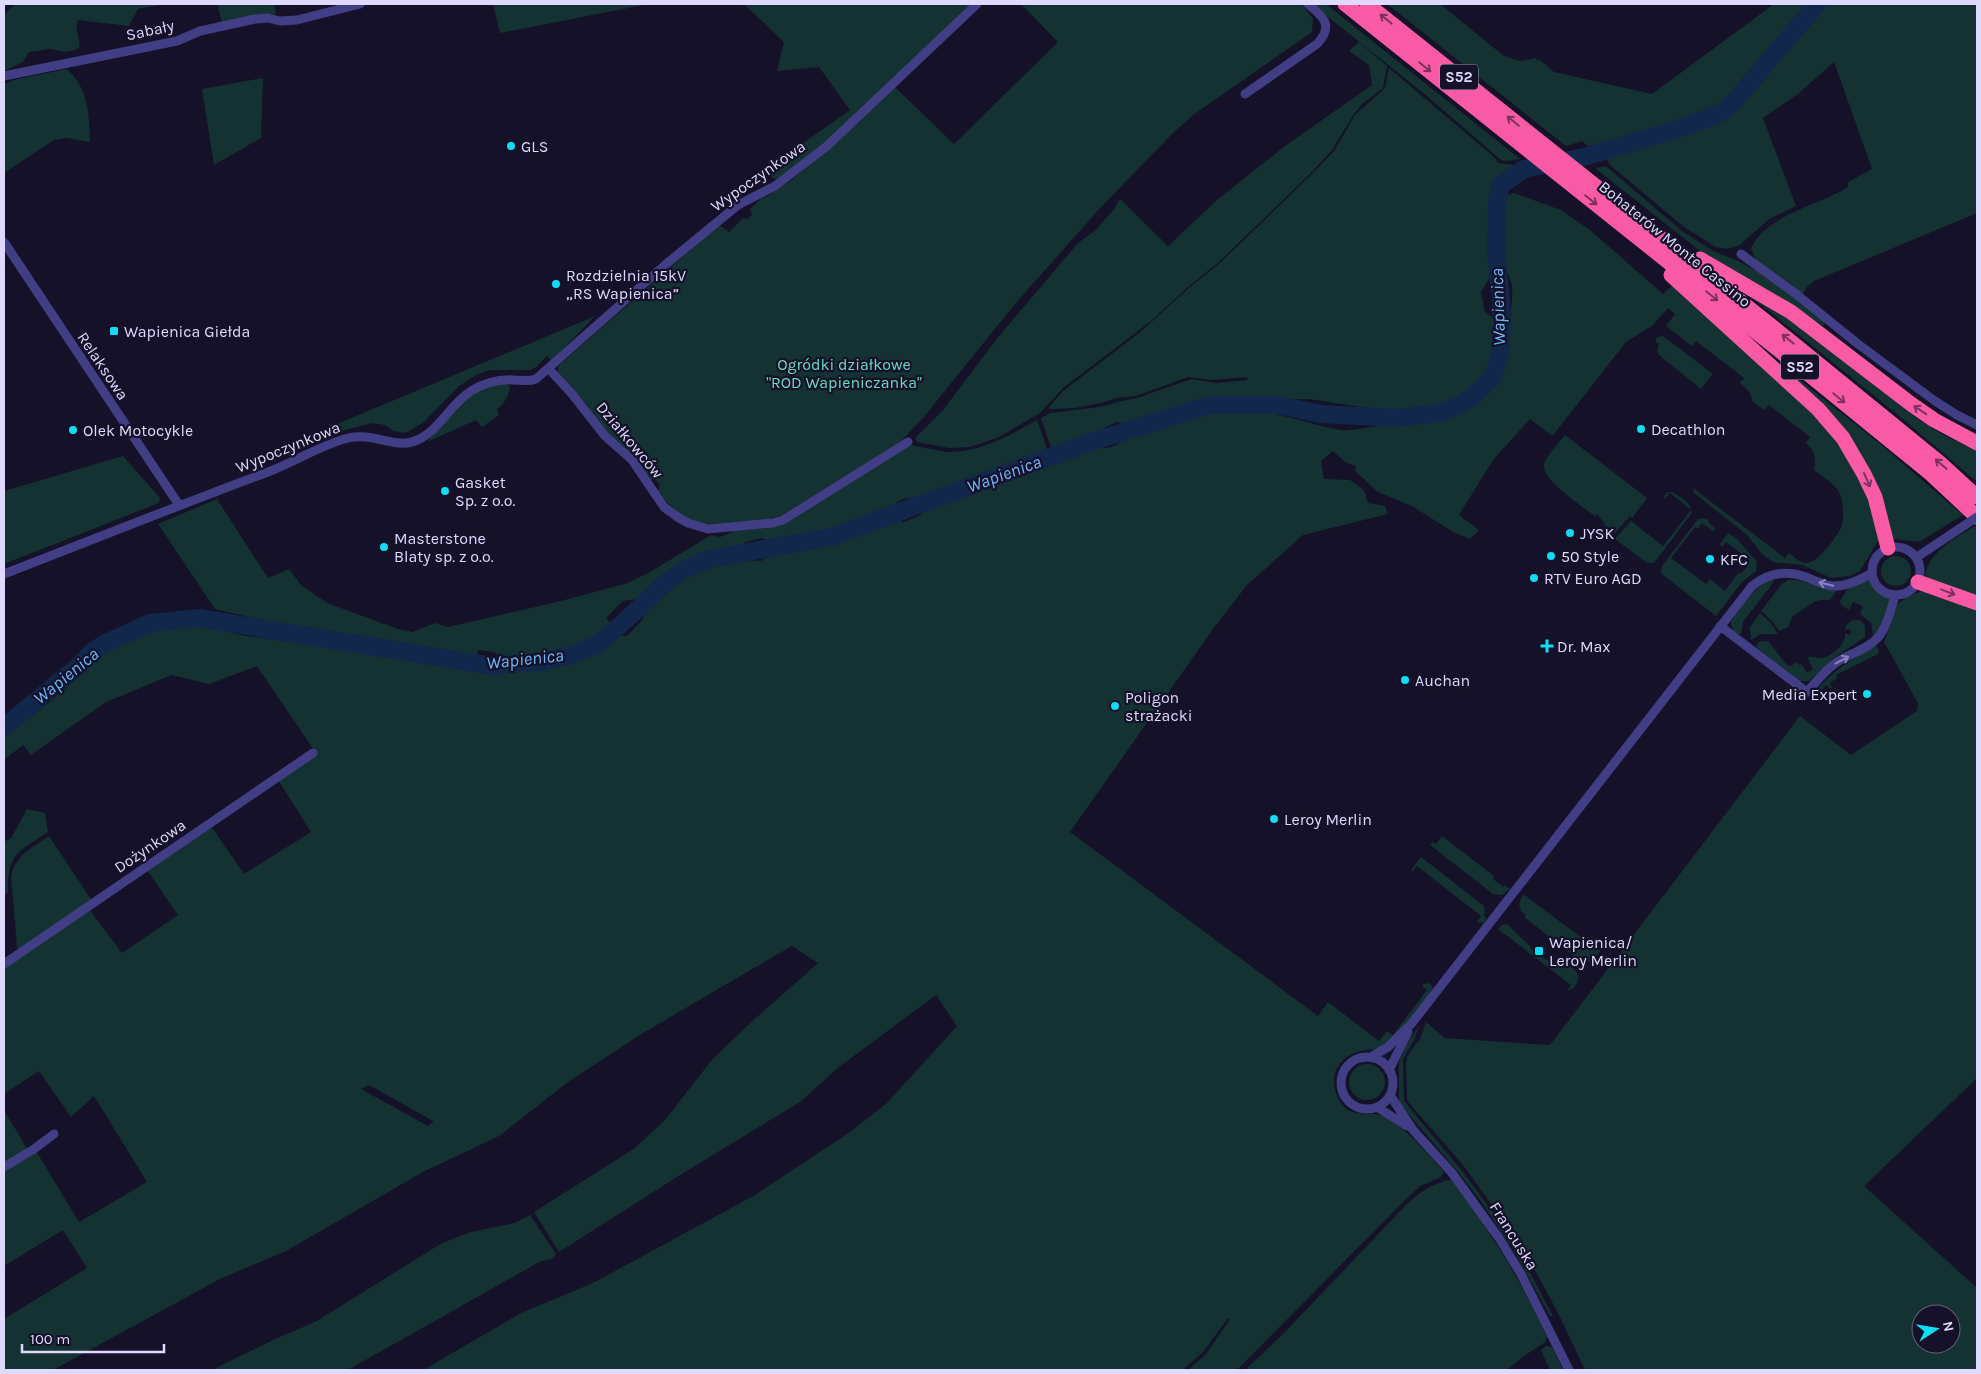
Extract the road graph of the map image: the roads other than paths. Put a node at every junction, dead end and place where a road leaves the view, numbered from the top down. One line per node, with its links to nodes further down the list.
1 (360, 4): 6 (street, Sabały)
2 (977, 4): 12 (street, Wypoczynkowa)
3 (1308, 4): 7 (street)
4 (1345, 4): 8 (highway, Bohaterów Monte Cassino / S52, one-way to 8)
5 (1367, 4): 9 (highway, Bohaterów Monte Cassino / S52, one-way to 5)
6 (4, 76)
7 (1245, 94)
8 (1619, 222): 18 (highway, Bohaterów Monte Cassino / S52, one-way to 18); 19 (highway, one-way to 19)
9 (1651, 230): 15 (highway, one-way to 9); 16 (highway, Bohaterów Monte Cassino / S52, one-way to 9)
10 (4, 242): 17 (street, Relaksowa)
11 (1741, 254): 13 (street)
12 (549, 369): 14 (street, Działkowców); 17 (street, Wypoczynkowa)
13 (1977, 425)
14 (908, 442)
15 (1977, 443)
16 (1977, 497)
17 (178, 506): 21 (street, Wypoczynkowa)
18 (1977, 517): 20 (street, bridge)
19 (1888, 548): 20 (street); 22 (street)
20 (1917, 557): 23 (street)
21 (4, 574)
22 (1872, 574): 24 (street); 26 (street, one-way to 26)
23 (1918, 582): 24 (street); 25 (highway, one-way to 25)
24 (1895, 596): 26 (street, one-way to 24)
25 (1977, 603)
26 (1720, 626): 29 (street)
27 (313, 753): 28 (street, Dożynkowa)
28 (4, 964)
29 (1412, 1024): 30 (street); 31 (street)
30 (1371, 1057): 31 (street); 33 (street)
31 (1389, 1070): 32 (street)
32 (1390, 1095): 33 (street); 34 (street, Francuska)
33 (1377, 1107): 34 (street, Francuska)
34 (1414, 1130): 37 (street, Francuska)
35 (54, 1134): 36 (street)
36 (4, 1168)
37 (1569, 1370)

